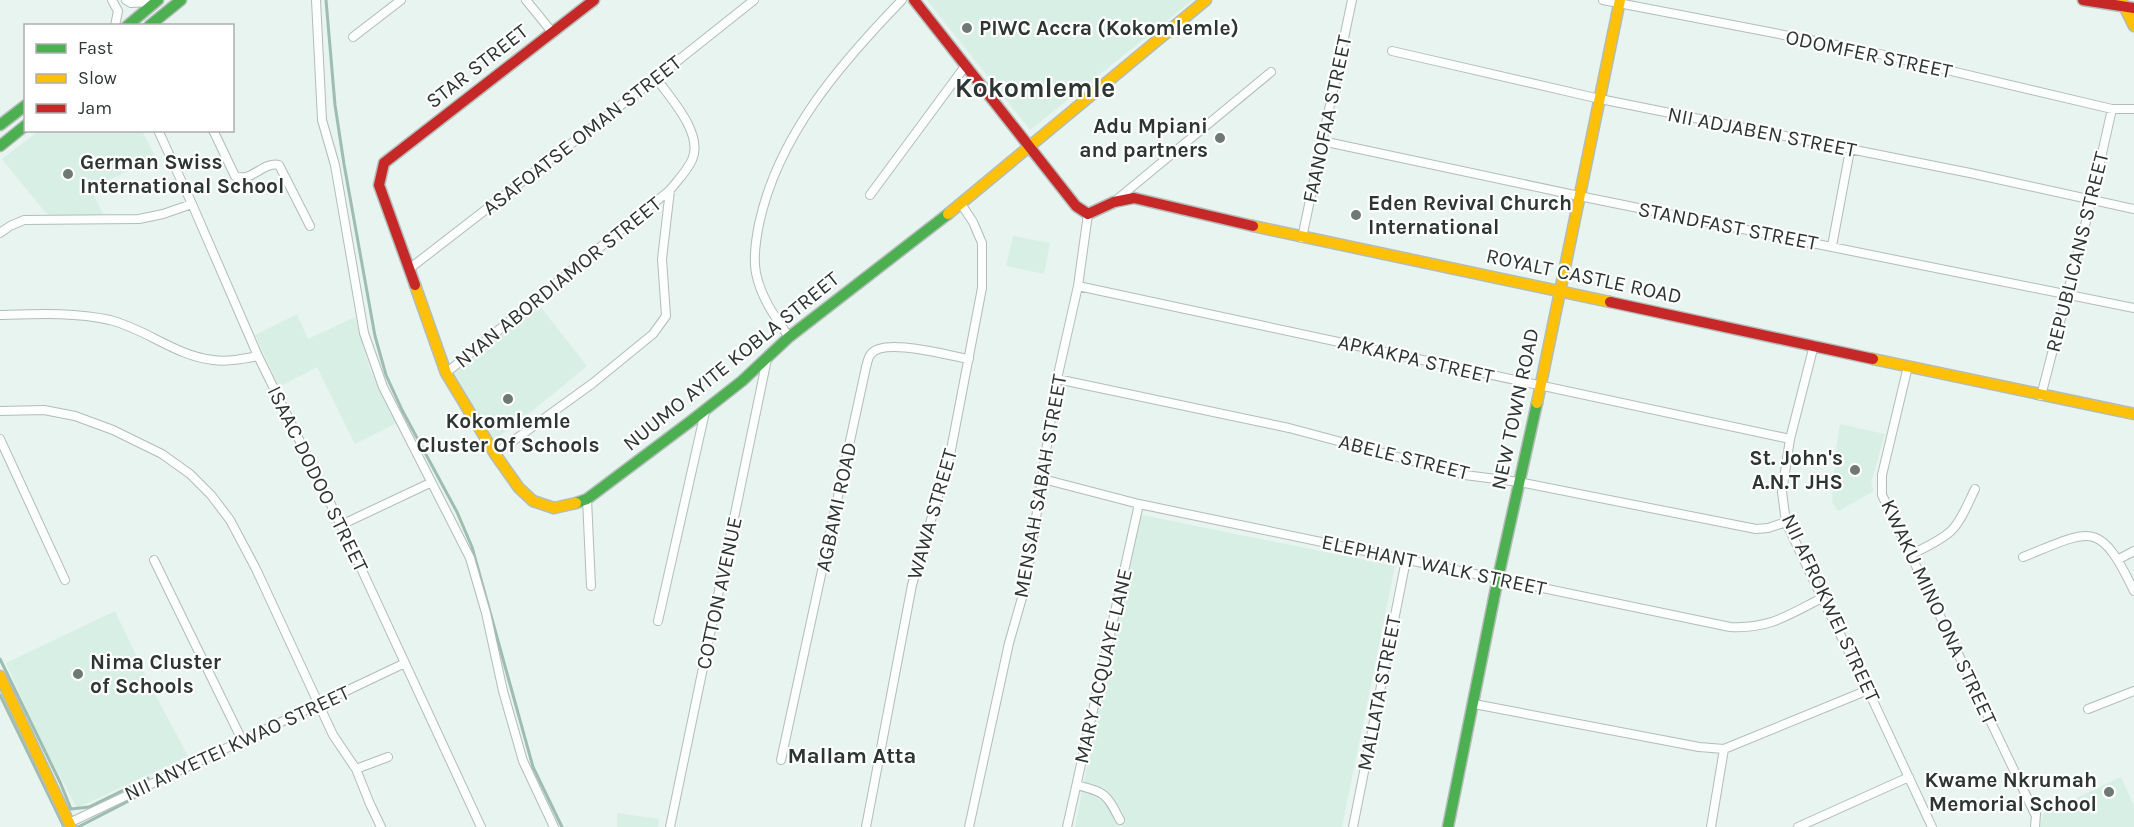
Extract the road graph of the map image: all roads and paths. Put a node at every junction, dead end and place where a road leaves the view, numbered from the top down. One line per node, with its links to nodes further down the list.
1 (112, 0): 18 (street)
2 (126, 0): 15 (street)
3 (181, 0): 20 (street)
4 (316, 0): 78 (street)
5 (401, 0): 23 (street)
6 (526, 0): 22 (street)
7 (594, 0): 22 (street, STAR STREET)
8 (753, 0): 27 (street, ASAFOATSE OMAN STREET)
9 (902, 0): 60 (street)
10 (914, 0): 25 (street)
11 (1206, 0): 38 (street, NUUMO AYITE KOBLA STREET)
12 (1352, 0): 36 (street, FAANOFAA STREET)
13 (1603, 0): 16 (street, ODOMFER STREET)
14 (2083, 0): 17 (street)
15 (158, 1): 19 (street)
16 (1620, 2): 28 (street, NEW TOWN ROAD); 30 (street, ODOMFER STREET)
17 (2127, 5): 21 (street)
18 (115, 24)
19 (129, 24)
20 (151, 24)
21 (2134, 26)
22 (552, 32): 40 (street, STAR STREET)
23 (353, 37)
24 (1392, 51): 28 (street, NII ADJABEN STREET)
25 (966, 65): 38 (street); 42 (street)
26 (1270, 72): 45 (street)
27 (656, 78): 41 (street, NYAN ABORDIAMOR STREET); 54 (street, ASAFOATSE OMAN STREET)
28 (1600, 99): 39 (street, NII ADJABEN STREET); 43 (street, NEW TOWN ROAD)
29 (24, 107): 32 (street)
30 (2112, 109): 31 (street, ODOMFER STREET); 44 (street, REPUBLICANS STREET)
31 (2134, 109)
32 (0, 125)
33 (24, 127): 37 (street)
34 (159, 132): 46 (street, ISAAC DODOO STREET)
35 (214, 132): 50 (street)
36 (1322, 141): 43 (street, STANDFAST STREET); 52 (street, FAANOFAA STREET)
37 (0, 146)
38 (1031, 147): 47 (street, NUUMO AYITE KOBLA STREET); 49 (street)
39 (1850, 150): 44 (street, NII ADJABEN STREET); 53 (street)
40 (384, 163): 54 (street, NUUMO AYITE KOBLA STREET)
41 (670, 190): 66 (street, NYAN ABORDIAMOR STREET); 75 (street)
42 (870, 195)
43 (1579, 196): 53 (street, STANDFAST STREET); 56 (street, NEW TOWN ROAD)
44 (2092, 198): 48 (street, NII ADJABEN STREET); 57 (street, REPUBLICANS STREET)
45 (1114, 202): 49 (street, ROYALT CASTLE ROAD); 52 (street, ROYALT CASTLE ROAD)
46 (192, 204): 51 (street); 62 (street, ISAAC DODOO STREET)
47 (961, 204): 60 (street, NUUMO AYITE KOBLA STREET); 63 (street, WAWA STREET)
48 (2134, 209)
49 (1088, 214): 55 (street, MENSAH SABAH STREET)
50 (310, 226)
51 (0, 233)
52 (1302, 238): 56 (street, ROYALT CASTLE ROAD)
53 (1832, 246): 57 (street, STANDFAST STREET)
54 (409, 269): 66 (street, NUUMO AYITE KOBLA STREET)
55 (1078, 286): 67 (street, MENSAH SABAH STREET); 68 (street, APKAKPA STREET)
56 (1559, 291): 61 (street, ROYALT CASTLE ROAD); 68 (street, NEW TOWN ROAD)
57 (2069, 294): 58 (street, STANDFAST STREET); 69 (street, REPUBLICANS STREET)
58 (2134, 308)
59 (0, 315): 62 (street)
60 (789, 337): 64 (street, NUUMO AYITE KOBLA STREET)
61 (1814, 345): 65 (street, ROYALT CASTLE ROAD); 74 (street, NII AFROKWEI STREET)
62 (258, 356): 83 (street, ISAAC DODOO STREET)
63 (969, 359): 106 (street, AGBAMI ROAD); 116 (street, WAWA STREET)
64 (767, 360): 71 (street, NUUMO AYITE KOBLA STREET); 115 (street, COTTON AVENUE)
65 (1908, 366): 69 (street, ROYALT CASTLE ROAD); 85 (street, KWAKU MINO ONA STREET)
66 (446, 373): 75 (street, NUUMO AYITE KOBLA STREET)
67 (1057, 379): 76 (street, MENSAH SABAH STREET); 77 (street, ABELE STREET)
68 (1540, 387): 74 (street, APKAKPA STREET); 77 (street, NEW TOWN ROAD)
69 (2041, 396): 72 (street, ROYALT CASTLE ROAD)
70 (0, 411): 101 (street)
71 (705, 412): 80 (street, NUUMO AYITE KOBLA STREET); 95 (street)
72 (2134, 414)
73 (0, 439): 91 (street)
74 (1790, 439): 82 (street, NII AFROKWEI STREET)
75 (495, 454): 80 (street, NUUMO AYITE KOBLA STREET)
76 (1043, 479): 81 (street, ELEPHANT WALK STREET); 117 (street, MENSAH SABAH STREET)
77 (1519, 482): 82 (street, ABELE STREET); 90 (street, NEW TOWN ROAD)
78 (430, 483): 83 (street); 114 (street)
79 (1975, 489): 85 (street)
80 (587, 499): 92 (street)
81 (1139, 504): 89 (street, ELEPHANT WALK STREET); 109 (street, MARY ACQUAYE LANE)
82 (1786, 522): 94 (street, NII AFROKWEI STREET)
83 (341, 525): 96 (street, ISAAC DODOO STREET)
84 (2134, 551): 87 (street)
85 (1910, 555): 124 (street, KWAKU MINO ONA STREET)
86 (2023, 557): 87 (street)
87 (2118, 559): 93 (street)
88 (154, 560): 103 (street)
89 (1406, 560): 90 (street, ELEPHANT WALK STREET); 119 (street, MALLATA STREET)
90 (1498, 578): 94 (street, ELEPHANT WALK STREET); 100 (street, NEW TOWN ROAD)
91 (65, 580)
92 (591, 586)
93 (2134, 591)
94 (1822, 598): 98 (street, NII AFROKWEI STREET)
95 (658, 621)
96 (405, 663): 101 (street, NII ANYETEI KWAO STREET); 113 (street, ISAAC DODOO STREET)
97 (0, 676): 111 (street)
98 (1868, 690): 104 (street); 108 (street, NII AFROKWEI STREET)
99 (2134, 692): 102 (street)
100 (1474, 704): 104 (street); 120 (street, NEW TOWN ROAD)
101 (319, 705): 103 (street, NII ANYETEI KWAO STREET); 107 (street)
102 (2088, 709)
103 (242, 740): 111 (street, NII ANYETEI KWAO STREET)
104 (1724, 749): 121 (street)
105 (388, 757): 107 (street)
106 (781, 760)
107 (356, 769): 112 (street)
108 (1909, 777): 122 (street); 123 (street, NII AFROKWEI STREET)
109 (1077, 784): 110 (street); 118 (street, MARY ACQUAYE LANE)
110 (1120, 820)
111 (70, 825)
112 (381, 827)
113 (481, 827)
114 (554, 827)
115 (670, 827)
116 (866, 827)
117 (969, 827)
118 (1067, 827)
119 (1353, 827)
120 (1448, 827)
121 (1711, 827)
122 (1798, 827)
123 (1932, 827)
124 (2035, 827)

